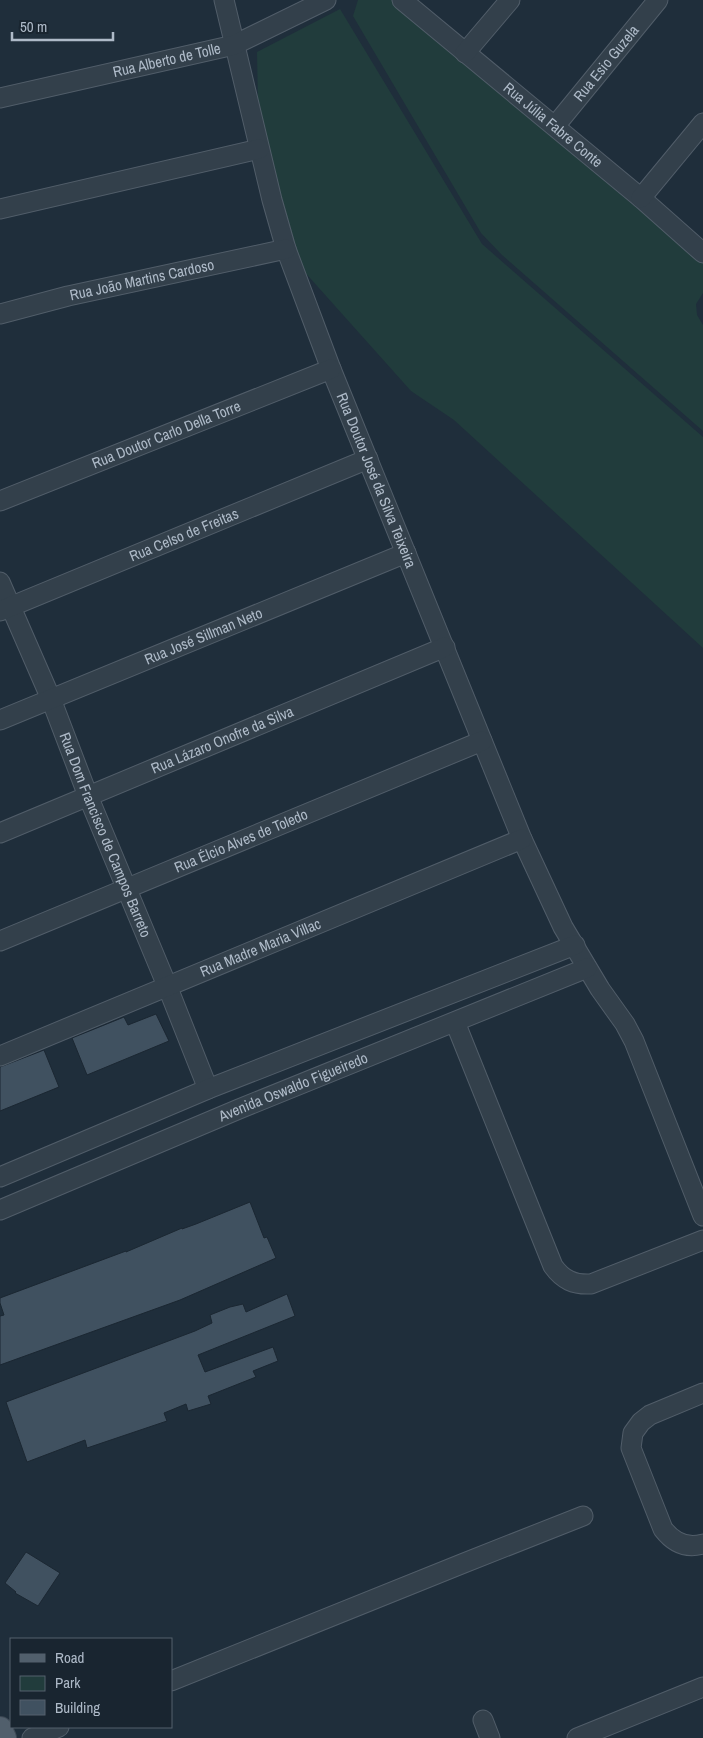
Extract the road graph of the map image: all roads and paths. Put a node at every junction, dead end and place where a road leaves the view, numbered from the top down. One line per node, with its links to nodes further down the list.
1 (224, 0): 6 (street, Rua Doutor José da Silva Teixeira)
2 (326, 0): 6 (street, Rua Alberto de Tolle)
3 (402, 0): 7 (street, Rua Júlia Fabre Conte)
4 (510, 0): 7 (street)
5 (658, 0): 10 (street, Rua Esio Guzela)
6 (234, 45): 8 (street, Rua Alberto de Tolle); 11 (street, Rua Doutor José da Silva Teixeira)
7 (465, 53): 10 (street, Rua Júlia Fabre Conte)
8 (0, 98)
9 (703, 123): 12 (street)
10 (554, 126): 12 (street, Rua Júlia Fabre Conte)
11 (259, 149): 13 (street); 14 (street, Rua Doutor José da Silva Teixeira)
12 (641, 198): 15 (street, Rua Júlia Fabre Conte)
13 (0, 209)
14 (286, 249): 16 (street, Rua João Martins Cardoso); 17 (street, Rua Doutor José da Silva Teixeira)
15 (703, 253)
16 (0, 314)
17 (331, 369): 18 (street, Rua Doutor José da Silva Teixeira); 19 (street, Rua Doutor Carlo Della Torre)
18 (368, 459): 20 (street, Rua Doutor José da Silva Teixeira); 22 (street, Rua Celso de Freitas)
19 (0, 500)
20 (406, 553): 23 (street, Rua Doutor José da Silva Teixeira); 24 (street, Rua José Sillman Neto)
21 (0, 582): 22 (street, Rua Dom Francisco de Campos Barreto)
22 (5, 608): 24 (street, Rua Dom Francisco de Campos Barreto)
23 (445, 647): 26 (street, Rua Doutor José da Silva Teixeira); 27 (street, Rua Lázaro Onofre da Silva)
24 (51, 699): 25 (street, Rua José Sillman Neto); 27 (street, Rua Dom Francisco de Campos Barreto)
25 (0, 720)
26 (482, 741): 29 (street, Rua Doutor José da Silva Teixeira); 30 (street, Rua Élcio Alves de Toledo)
27 (88, 796): 28 (street, Rua Lázaro Onofre da Silva); 30 (street, Rua Dom Francisco de Campos Barreto)
28 (0, 833)
29 (522, 839): 32 (street, Rua Doutor José da Silva Teixeira); 34 (street, Rua Madre Maria Villac)
30 (126, 888): 31 (street, Rua Élcio Alves de Toledo); 34 (street, Rua Dom Francisco de Campos Barreto)
31 (0, 941)
32 (575, 945): 33 (street, Rua Doutor José da Silva Teixeira); 35 (street, Avenida Oswaldo Figueiredo)
33 (587, 968): 36 (street, Avenida Oswaldo Figueiredo); 45 (street, Rua Doutor José da Silva Teixeira)
34 (168, 988): 38 (street, Rua Madre Maria Villac); 40 (street, Rua Dom Francisco de Campos Barreto)
35 (399, 1015): 37 (street); 39 (street, Avenida Oswaldo Figueiredo)
36 (455, 1022): 37 (street, Avenida Oswaldo Figueiredo); 46 (street)
37 (409, 1040): 41 (street, Avenida Oswaldo Figueiredo)
38 (0, 1056)
39 (248, 1074): 40 (street, Avenida Oswaldo Figueiredo); 41 (street)
40 (208, 1089): 42 (street, Avenida Oswaldo Figueiredo)
41 (258, 1101): 43 (street, Avenida Oswaldo Figueiredo)
42 (6, 1175): 43 (street)
43 (22, 1201): 44 (street, Avenida Oswaldo Figueiredo)
44 (0, 1210)
45 (703, 1216)
46 (703, 1240)
47 (703, 1393): 49 (street)
48 (583, 1516): 50 (street)
49 (703, 1544)
50 (172, 1682)
51 (703, 1687): 58 (street)
52 (483, 1720): 57 (street)
53 (57, 1728): 56 (street)
54 (0, 1729): 55 (main road)
55 (4, 1738)
56 (32, 1738)
57 (490, 1738)
58 (578, 1738)

